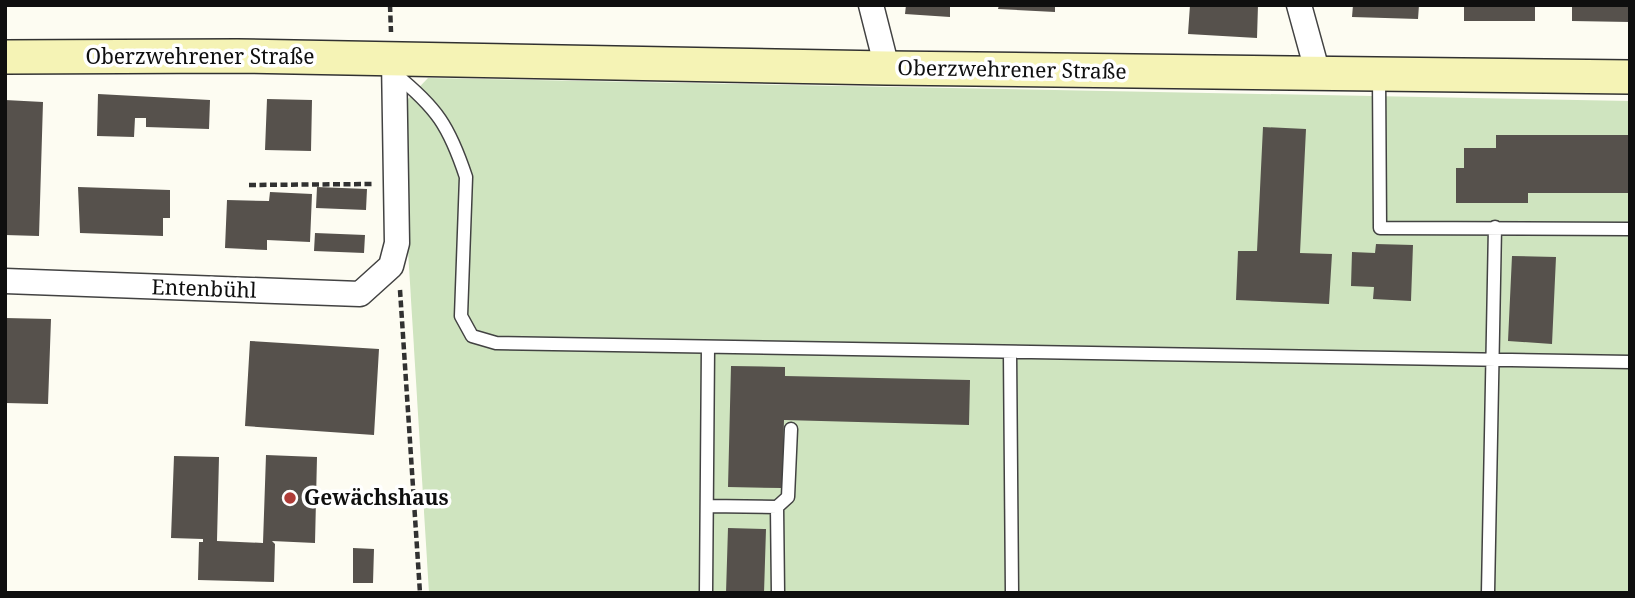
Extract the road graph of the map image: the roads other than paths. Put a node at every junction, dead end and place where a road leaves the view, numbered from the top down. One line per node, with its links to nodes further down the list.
1 (870, 5): 5 (street)
2 (1299, 5): 6 (street)
3 (5, 57): 4 (main road, Oberzwehrener Straße)
4 (393, 66): 5 (main road, Oberzwehrener Straße); 11 (street, Entenbühl); 12 (lane)
5 (887, 68): 6 (main road, Oberzwehrener Straße)
6 (1318, 74): 7 (main road, Oberzwehrener Straße)
7 (1379, 75): 8 (main road, Oberzwehrener Straße); 9 (lane)
8 (1630, 77)
9 (1495, 228): 10 (lane); 14 (lane)
10 (1630, 229)
11 (5, 281)
12 (709, 347): 13 (lane); 17 (lane)
13 (1010, 352): 14 (lane); 21 (lane)
14 (1493, 360): 15 (lane); 22 (lane)
15 (1630, 362)
16 (791, 429): 18 (lane)
17 (707, 506): 18 (lane); 19 (lane)
18 (777, 507): 20 (lane)
19 (706, 593)
20 (778, 593)
21 (1012, 593)
22 (1488, 593)

